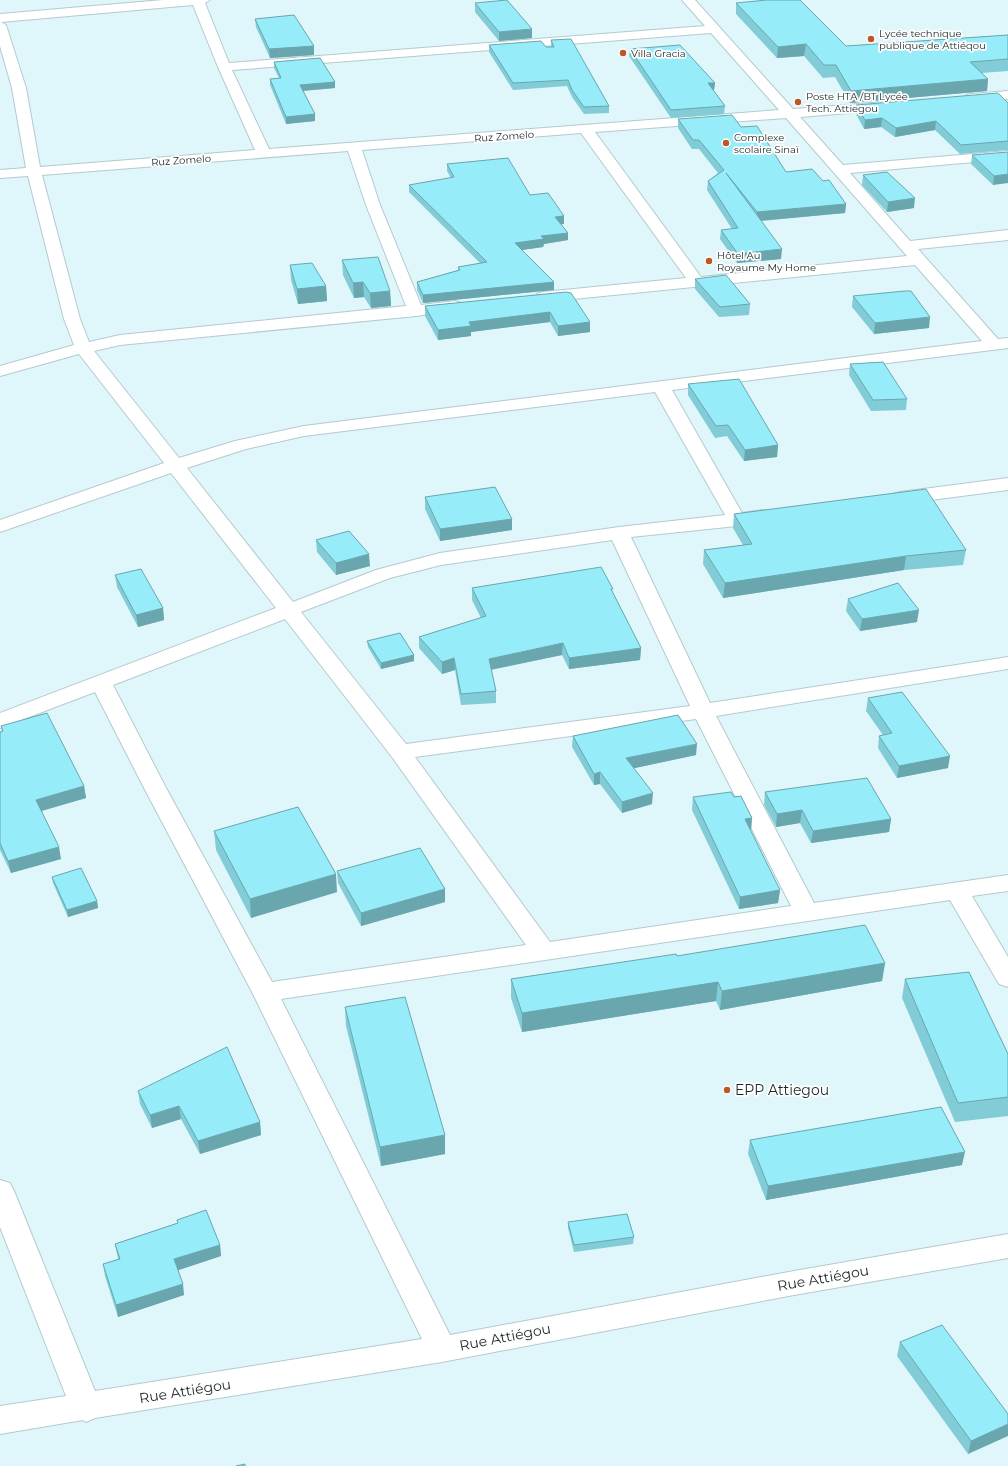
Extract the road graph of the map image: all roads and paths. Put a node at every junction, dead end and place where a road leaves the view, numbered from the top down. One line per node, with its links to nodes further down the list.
1 (201, 0): 3 (street); 7 (street)
2 (688, 0): 6 (street)
3 (164, 2): 4 (street)
4 (0, 18)
5 (0, 25): 17 (street)
6 (714, 29): 7 (street); 11 (street)
7 (224, 67): 14 (street)
8 (1008, 95): 9 (street)
9 (960, 99)
10 (897, 105): 11 (street, Ruz Zomelo)
11 (790, 114): 12 (street, Ruz Zomelo); 16 (street)
12 (585, 130): 13 (street, Ruz Zomelo); 22 (street)
13 (354, 147): 14 (street, Ruz Zomelo); 25 (street)
14 (264, 154): 17 (street, Ruz Zomelo)
15 (1008, 155): 16 (street)
16 (839, 170): 20 (street)
17 (34, 171): 18 (street, Ruz Zomelo); 27 (street)
18 (0, 174)
19 (1008, 235): 20 (street)
20 (907, 246): 21 (street)
21 (917, 260): 22 (street); 26 (street)
22 (696, 281): 23 (street)
23 (525, 299)
24 (470, 305): 25 (street)
25 (416, 310): 27 (street)
26 (1001, 344): 29 (street)
27 (83, 348): 28 (street); 30 (street)
28 (0, 371)
29 (660, 387): 30 (street); 34 (street)
30 (176, 465): 35 (street); 37 (street)
31 (1008, 484): 32 (street)
32 (884, 500)
33 (784, 514): 34 (street)
34 (737, 520): 36 (street)
35 (0, 526)
36 (619, 533): 37 (street); 40 (street)
37 (288, 611): 39 (street); 42 (street)
38 (1008, 663): 40 (street)
39 (101, 682): 41 (street); 48 (street)
40 (703, 711): 42 (street); 45 (street)
41 (0, 721)
42 (400, 752): 46 (street)
43 (1008, 882): 44 (street)
44 (957, 890): 45 (street); 47 (street)
45 (806, 912): 46 (street)
46 (544, 952): 48 (street)
47 (1008, 978)
48 (265, 992): 51 (street)
49 (0, 1191): 52 (street)
50 (1008, 1246): 51 (street, Rue Attiégou)
51 (442, 1349): 52 (street, Rue Attiégou)
52 (86, 1408): 53 (street, Rue Attiégou)
53 (0, 1420)

